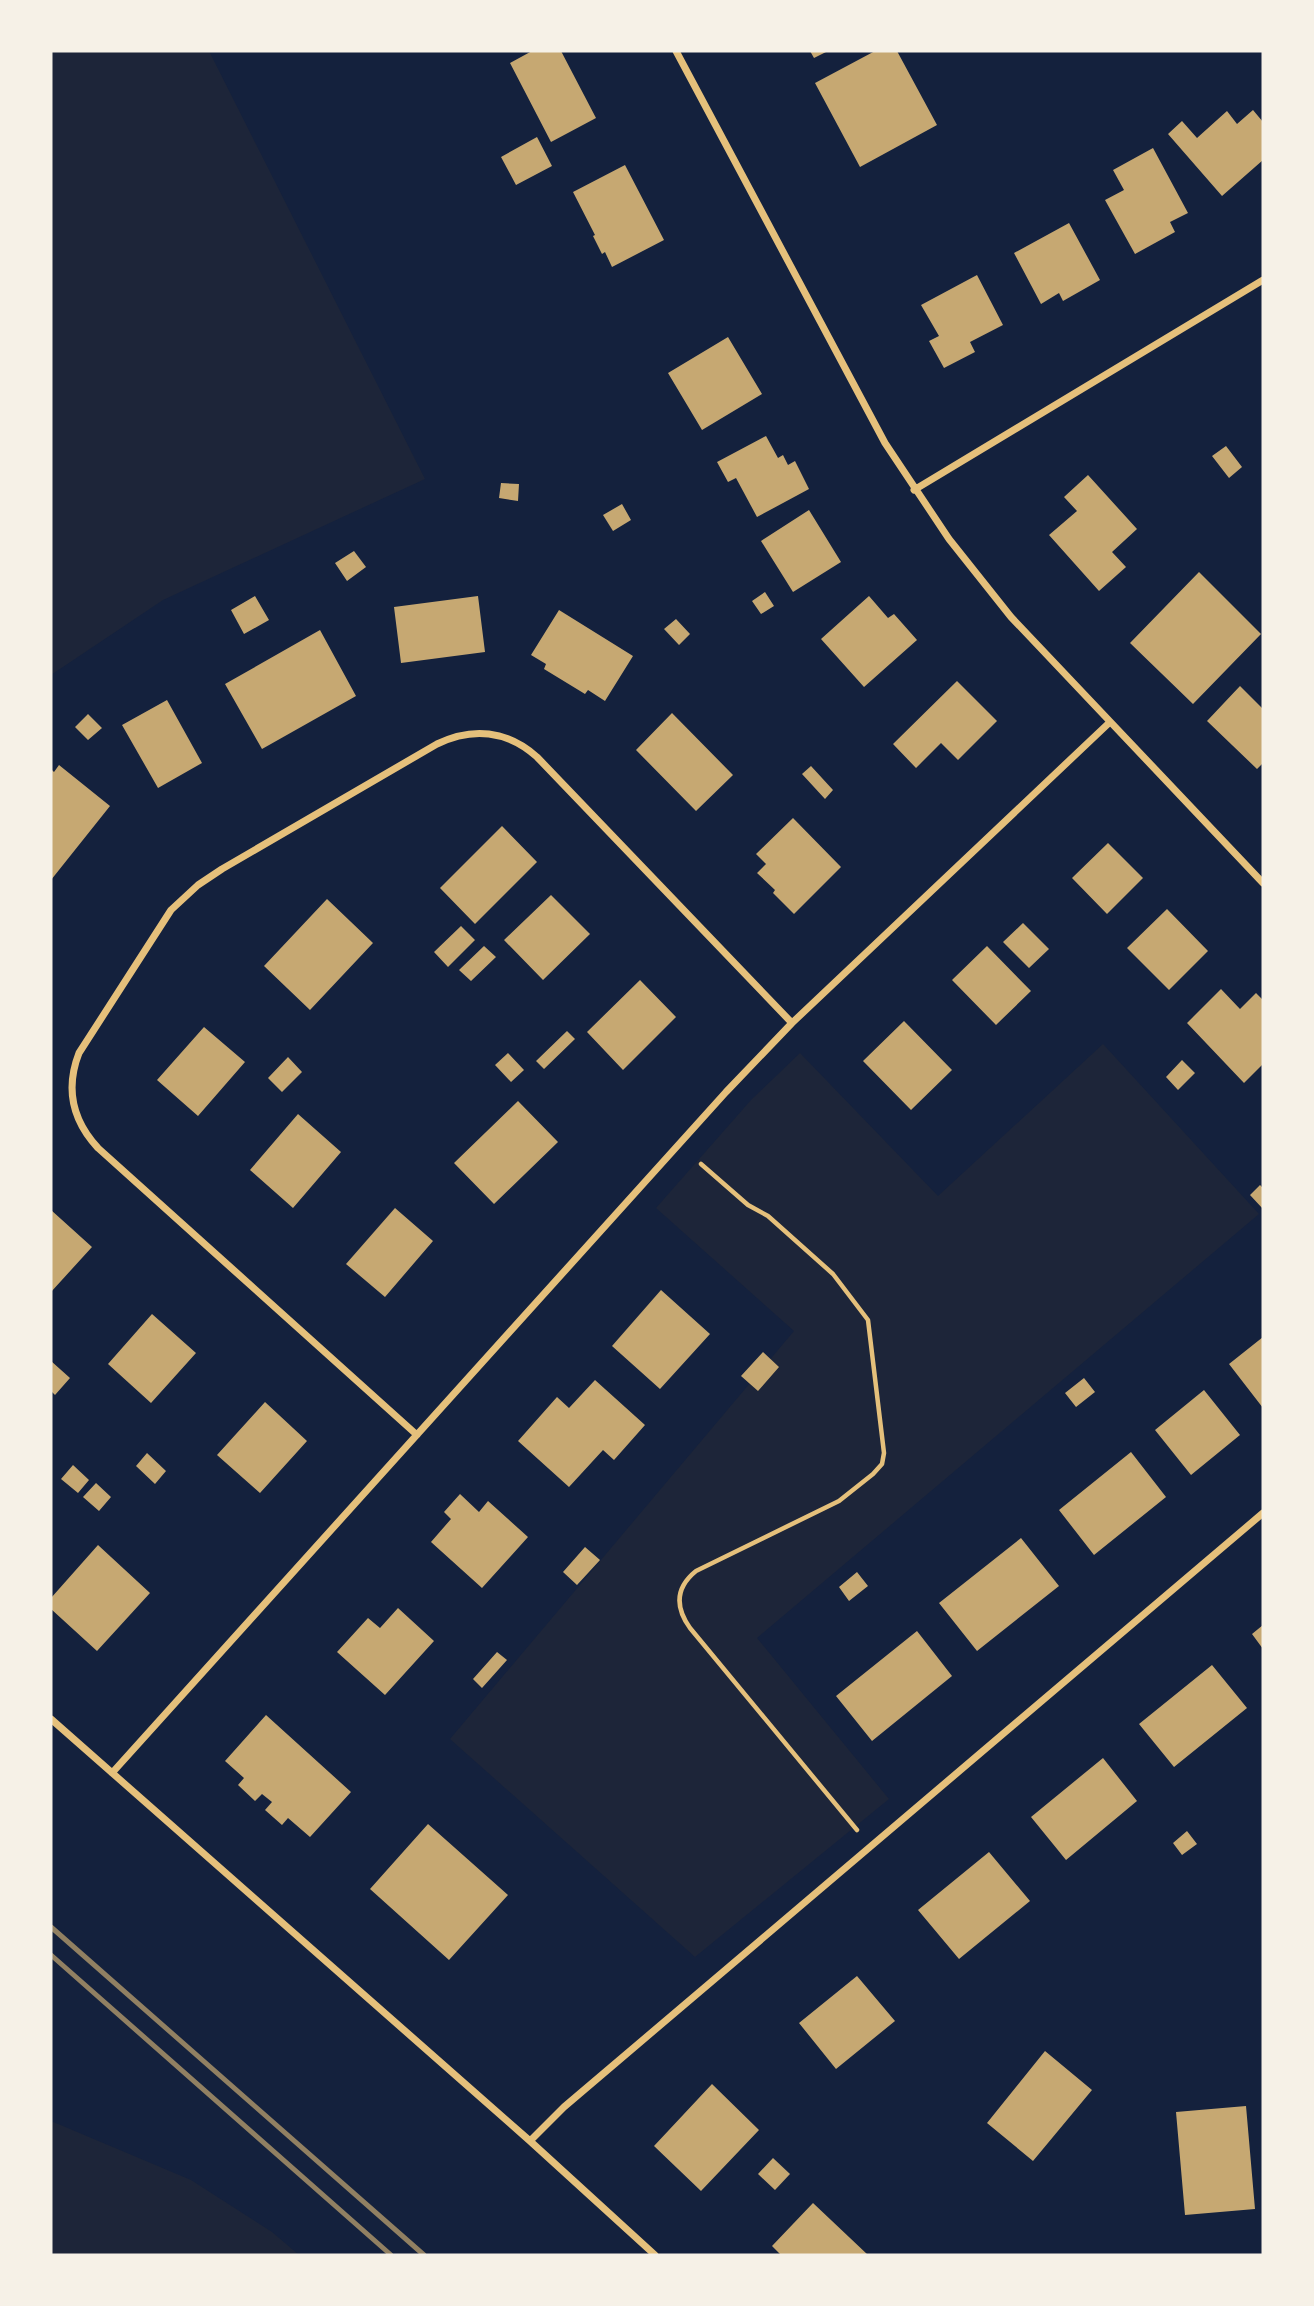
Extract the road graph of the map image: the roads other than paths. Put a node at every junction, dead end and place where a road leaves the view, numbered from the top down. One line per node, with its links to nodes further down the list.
1 (676, 51): 3 (street)
2 (1263, 280): 3 (street)
3 (914, 490): 4 (street)
4 (1110, 722): 5 (street); 6 (street)
5 (1263, 883)
6 (792, 1023): 7 (street); 7 (street)
7 (417, 1435): 10 (street)
8 (1263, 1513): 11 (street)
9 (51, 1719): 10 (street)
10 (112, 1773): 11 (street)
11 (530, 2141): 12 (street)
12 (655, 2255)

